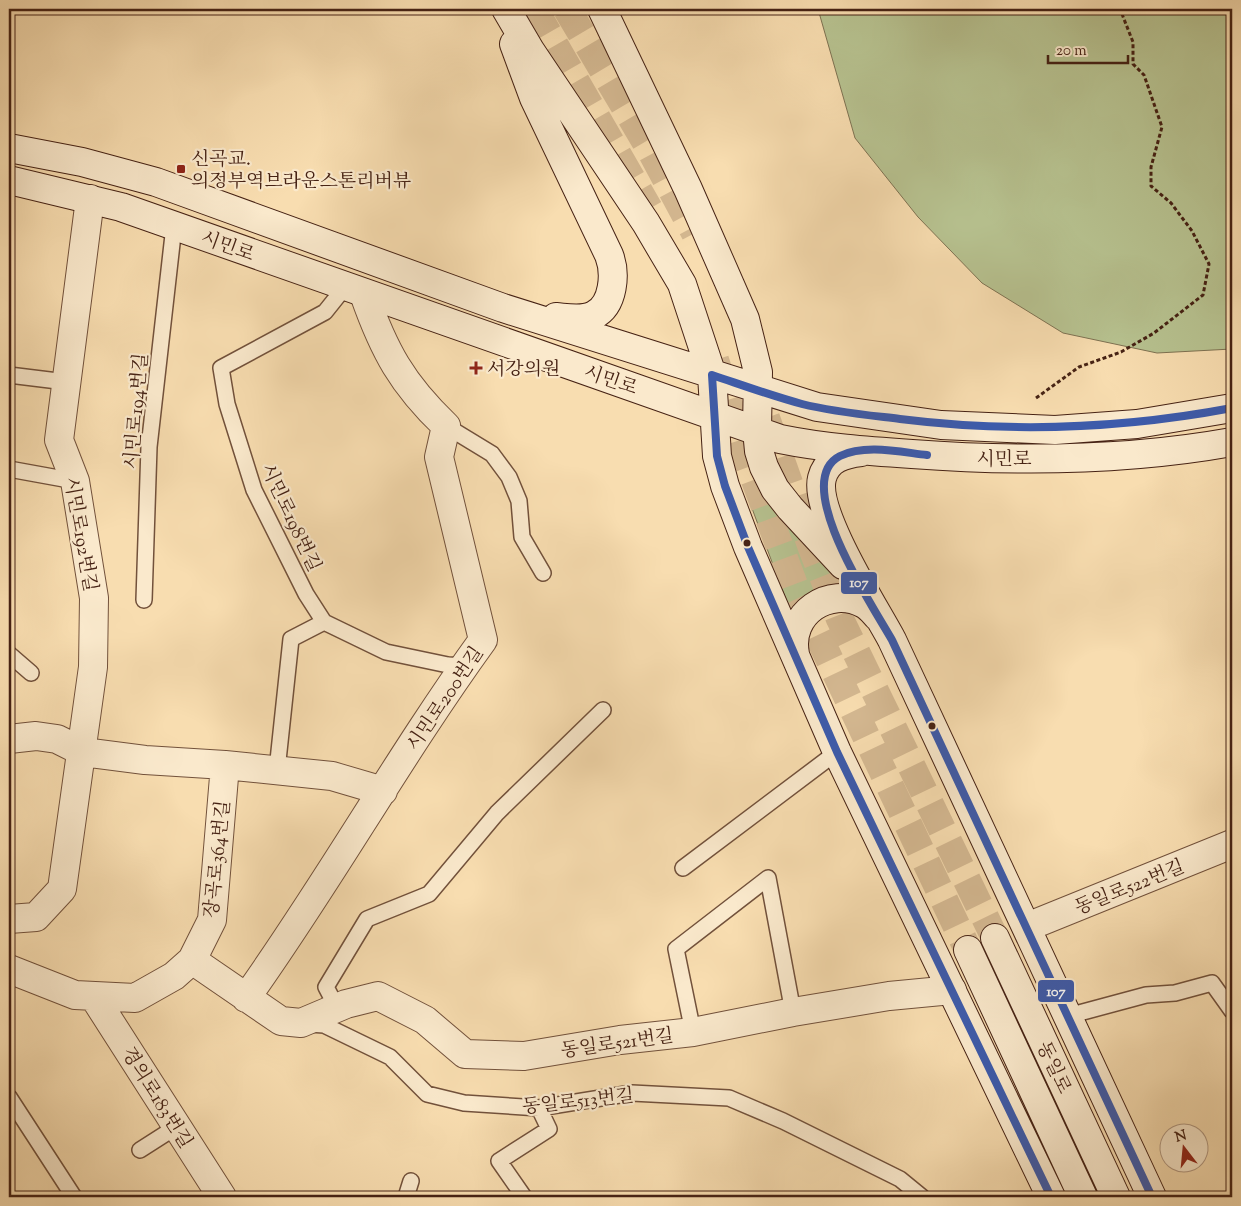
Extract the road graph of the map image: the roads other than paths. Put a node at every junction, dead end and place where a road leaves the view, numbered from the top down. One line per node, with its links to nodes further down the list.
1 (498, 9): 9 (street)
2 (506, 9): 11 (street)
3 (602, 9): 13 (street)
4 (9, 148): 9 (street, 시민로)
5 (9, 180): 6 (street, 시민로)
6 (90, 199): 7 (street, 시민로); 12 (street, 시민로192번길)
7 (174, 226): 8 (street, 시민로); 24 (lane, 시민로194번길)
8 (354, 291): 15 (street, 시민로); 16 (street); 26 (lane, 시민로198번길)
9 (502, 308): 11 (street, 시민로)
10 (9, 375): 12 (lane)
11 (712, 375): 13 (street, 시민로); 15 (street)
12 (66, 382): 21 (street, 시민로192번길)
13 (758, 390): 14 (street, 시민로); 17 (street)
14 (1232, 408)
15 (715, 415): 17 (street, 시민로); 28 (street)
16 (446, 426): 22 (lane); 29 (street, 시민로200번길)
17 (756, 430): 19 (street, 시민로); 23 (street)
18 (1232, 442): 19 (street, 시민로)
19 (889, 452): 23 (street)
20 (9, 469): 21 (lane)
21 (75, 481): 33 (street, 시민로192번길)
22 (544, 572)
23 (863, 589): 25 (street)
24 (144, 600)
25 (881, 620): 28 (street); 41 (street)
26 (324, 622): 29 (lane); 36 (lane)
27 (9, 654): 30 (lane)
28 (797, 660): 34 (street)
29 (464, 666): 37 (street, 시민로200번길)
30 (31, 673)
31 (603, 710): 49 (lane)
32 (9, 739): 33 (street)
33 (83, 752): 35 (street); 40 (street, 시민로192번길)
34 (837, 752): 39 (lane); 46 (street)
35 (225, 765): 36 (street); 44 (street, 장곡로364번길)
36 (278, 770): 37 (street)
37 (382, 791): 48 (street, 시민로200번길)
38 (1232, 844): 41 (street, 동일로522번길)
39 (683, 868)
40 (9, 919)
41 (1027, 928): 52 (street)
42 (994, 938): 67 (street, 동일로)
43 (968, 950): 66 (street, 동일로)
44 (192, 960): 47 (street, 장곡로364번길); 48 (street, 동일로513번길)
45 (9, 969): 47 (street, 장곡로364번길)
46 (952, 990): 51 (street, 동일로521번길); 65 (street)
47 (94, 997): 57 (street, 경의로183번길)
48 (246, 998): 53 (street, 동일로513번길)
49 (337, 1008): 53 (street, 동일로521번길); 54 (street, 동일로521번길)
50 (1232, 1011): 52 (lane)
51 (793, 1012): 54 (street, 동일로521번길); 54 (lane)
52 (1068, 1016): 68 (street)
53 (301, 1023): 56 (lane, 동일로513번길)
54 (693, 1032)
55 (11, 1106): 60 (lane)
56 (539, 1108): 63 (lane); 64 (lane, 동일로513번길)
57 (176, 1127): 58 (lane); 61 (street, 경의로183번길)
58 (140, 1150)
59 (411, 1180): 62 (lane)
60 (74, 1197)
61 (222, 1197)
62 (406, 1197)
63 (524, 1197)
64 (922, 1197)
65 (1051, 1197)
66 (1083, 1197)
67 (1116, 1197)
68 (1152, 1197)

